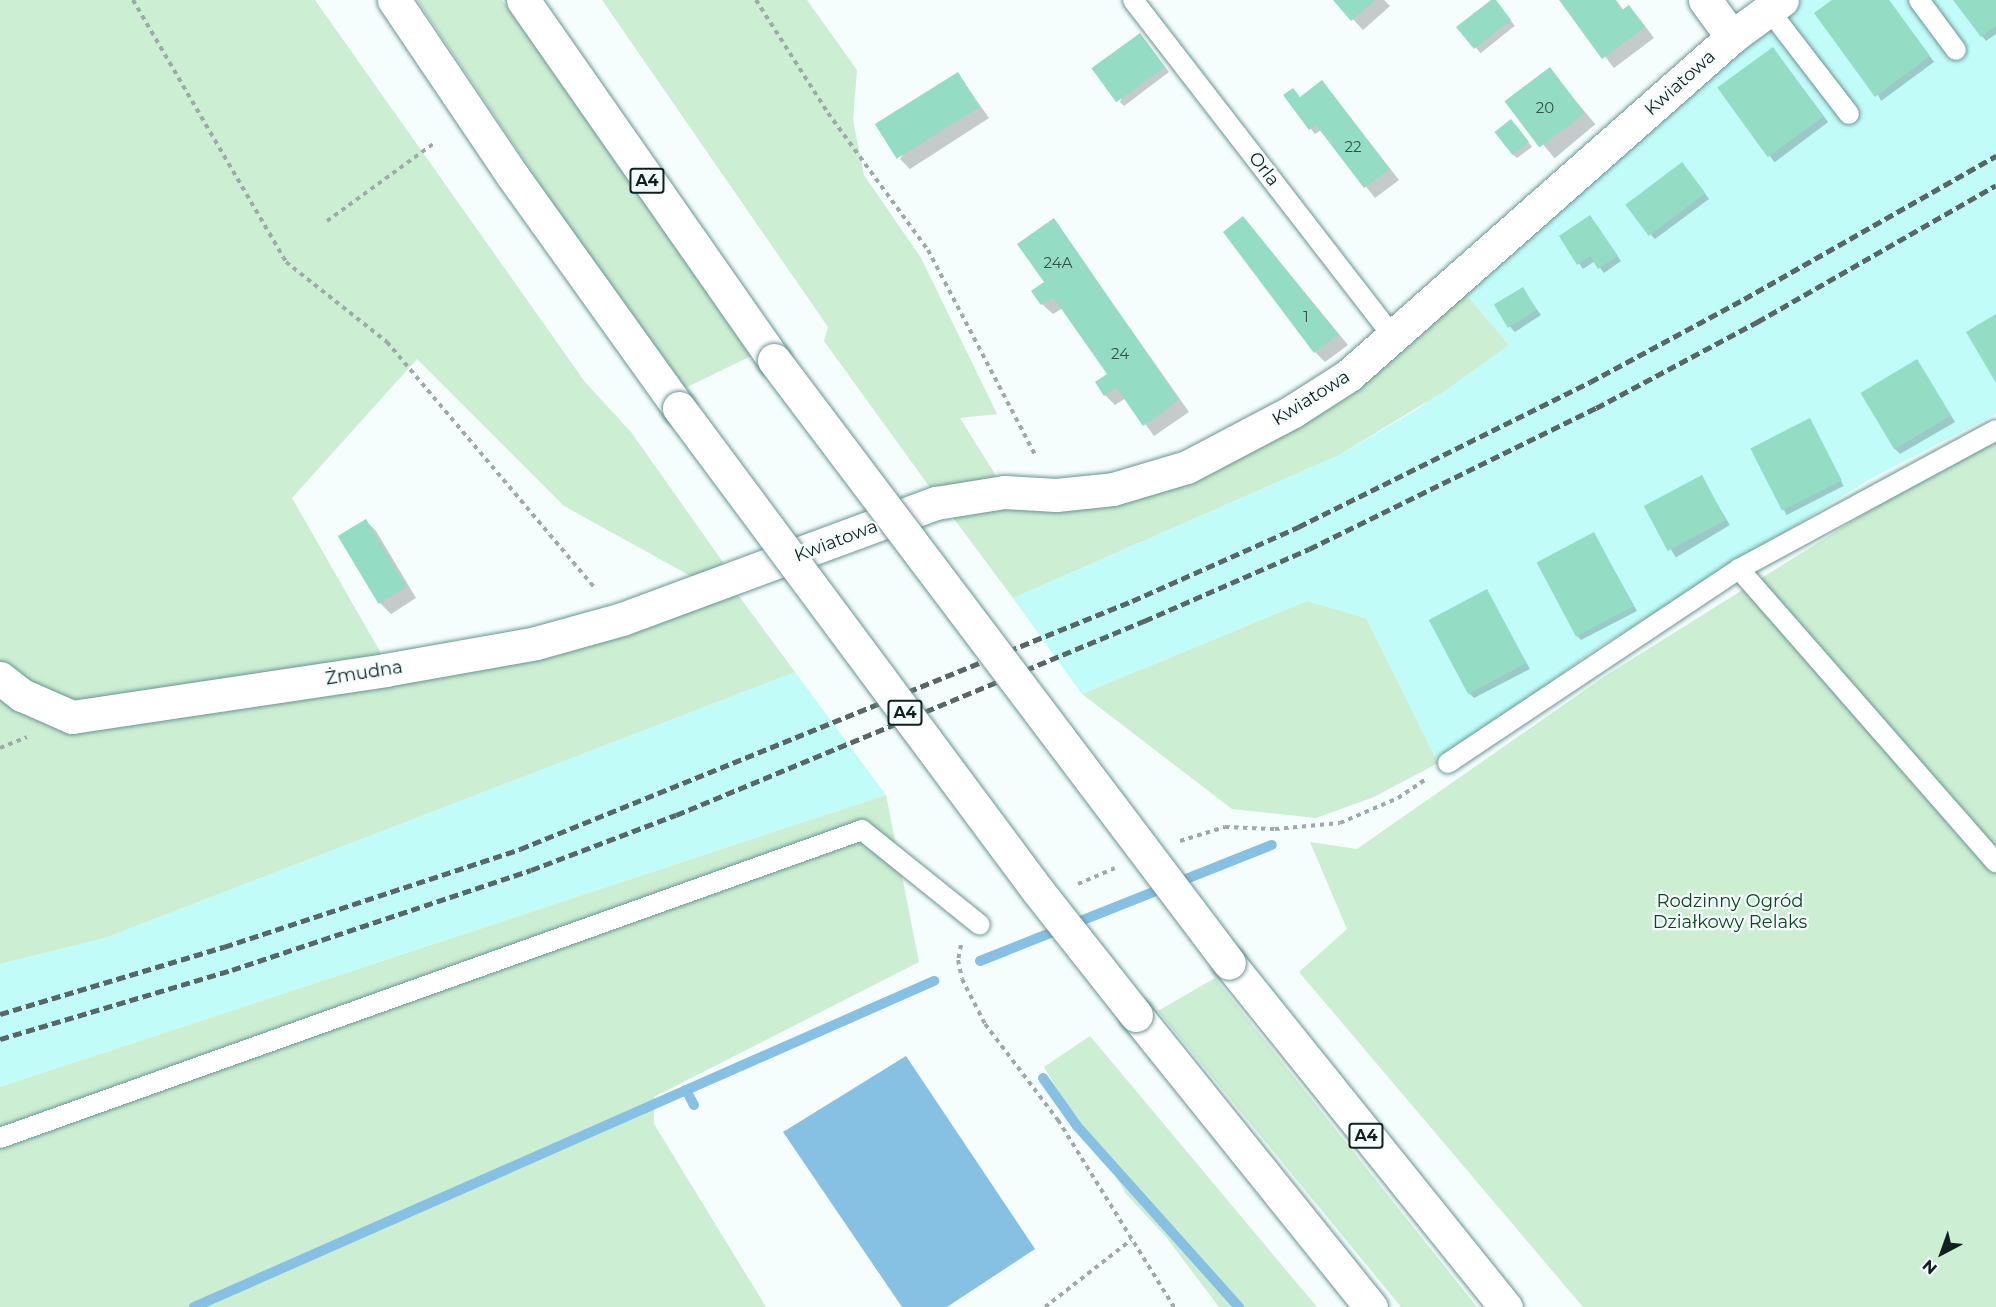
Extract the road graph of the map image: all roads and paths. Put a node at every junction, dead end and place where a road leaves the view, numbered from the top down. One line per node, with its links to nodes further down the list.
1 (133, 0): 19 (path)
2 (394, 0): 29 (main road, A4, bridge)
3 (523, 0): 30 (main road, A4, bridge)
4 (756, 0): 16 (path)
5 (1133, 0): 14 (lane, Orla)
6 (1705, 0): 9 (main road)
7 (1919, 0): 10 (lane)
8 (1776, 5): 9 (main road, Kwiatowa); 11 (lane)
9 (1732, 37): 14 (main road, Kwiatowa)
10 (1956, 50)
11 (1849, 114)
12 (433, 144): 13 (path)
13 (327, 221)
14 (1395, 338): 16 (main road, Kwiatowa)
15 (1996, 430): 17 (lane)
16 (1056, 495): 18 (main road, Kwiatowa)
17 (1739, 569): 21 (lane); 22 (lane)
18 (730, 581): 19 (main road, Żmudna)
19 (622, 619): 20 (main road, Żmudna)
20 (0, 678)
21 (1448, 763)
22 (1996, 863)
23 (980, 925): 25 (lane)
24 (985, 1024): 26 (path)
25 (0, 1138)
26 (1131, 1240): 27 (path); 28 (path)
27 (1045, 1307)
28 (1174, 1307)
29 (1371, 1307)
30 (1506, 1307)

